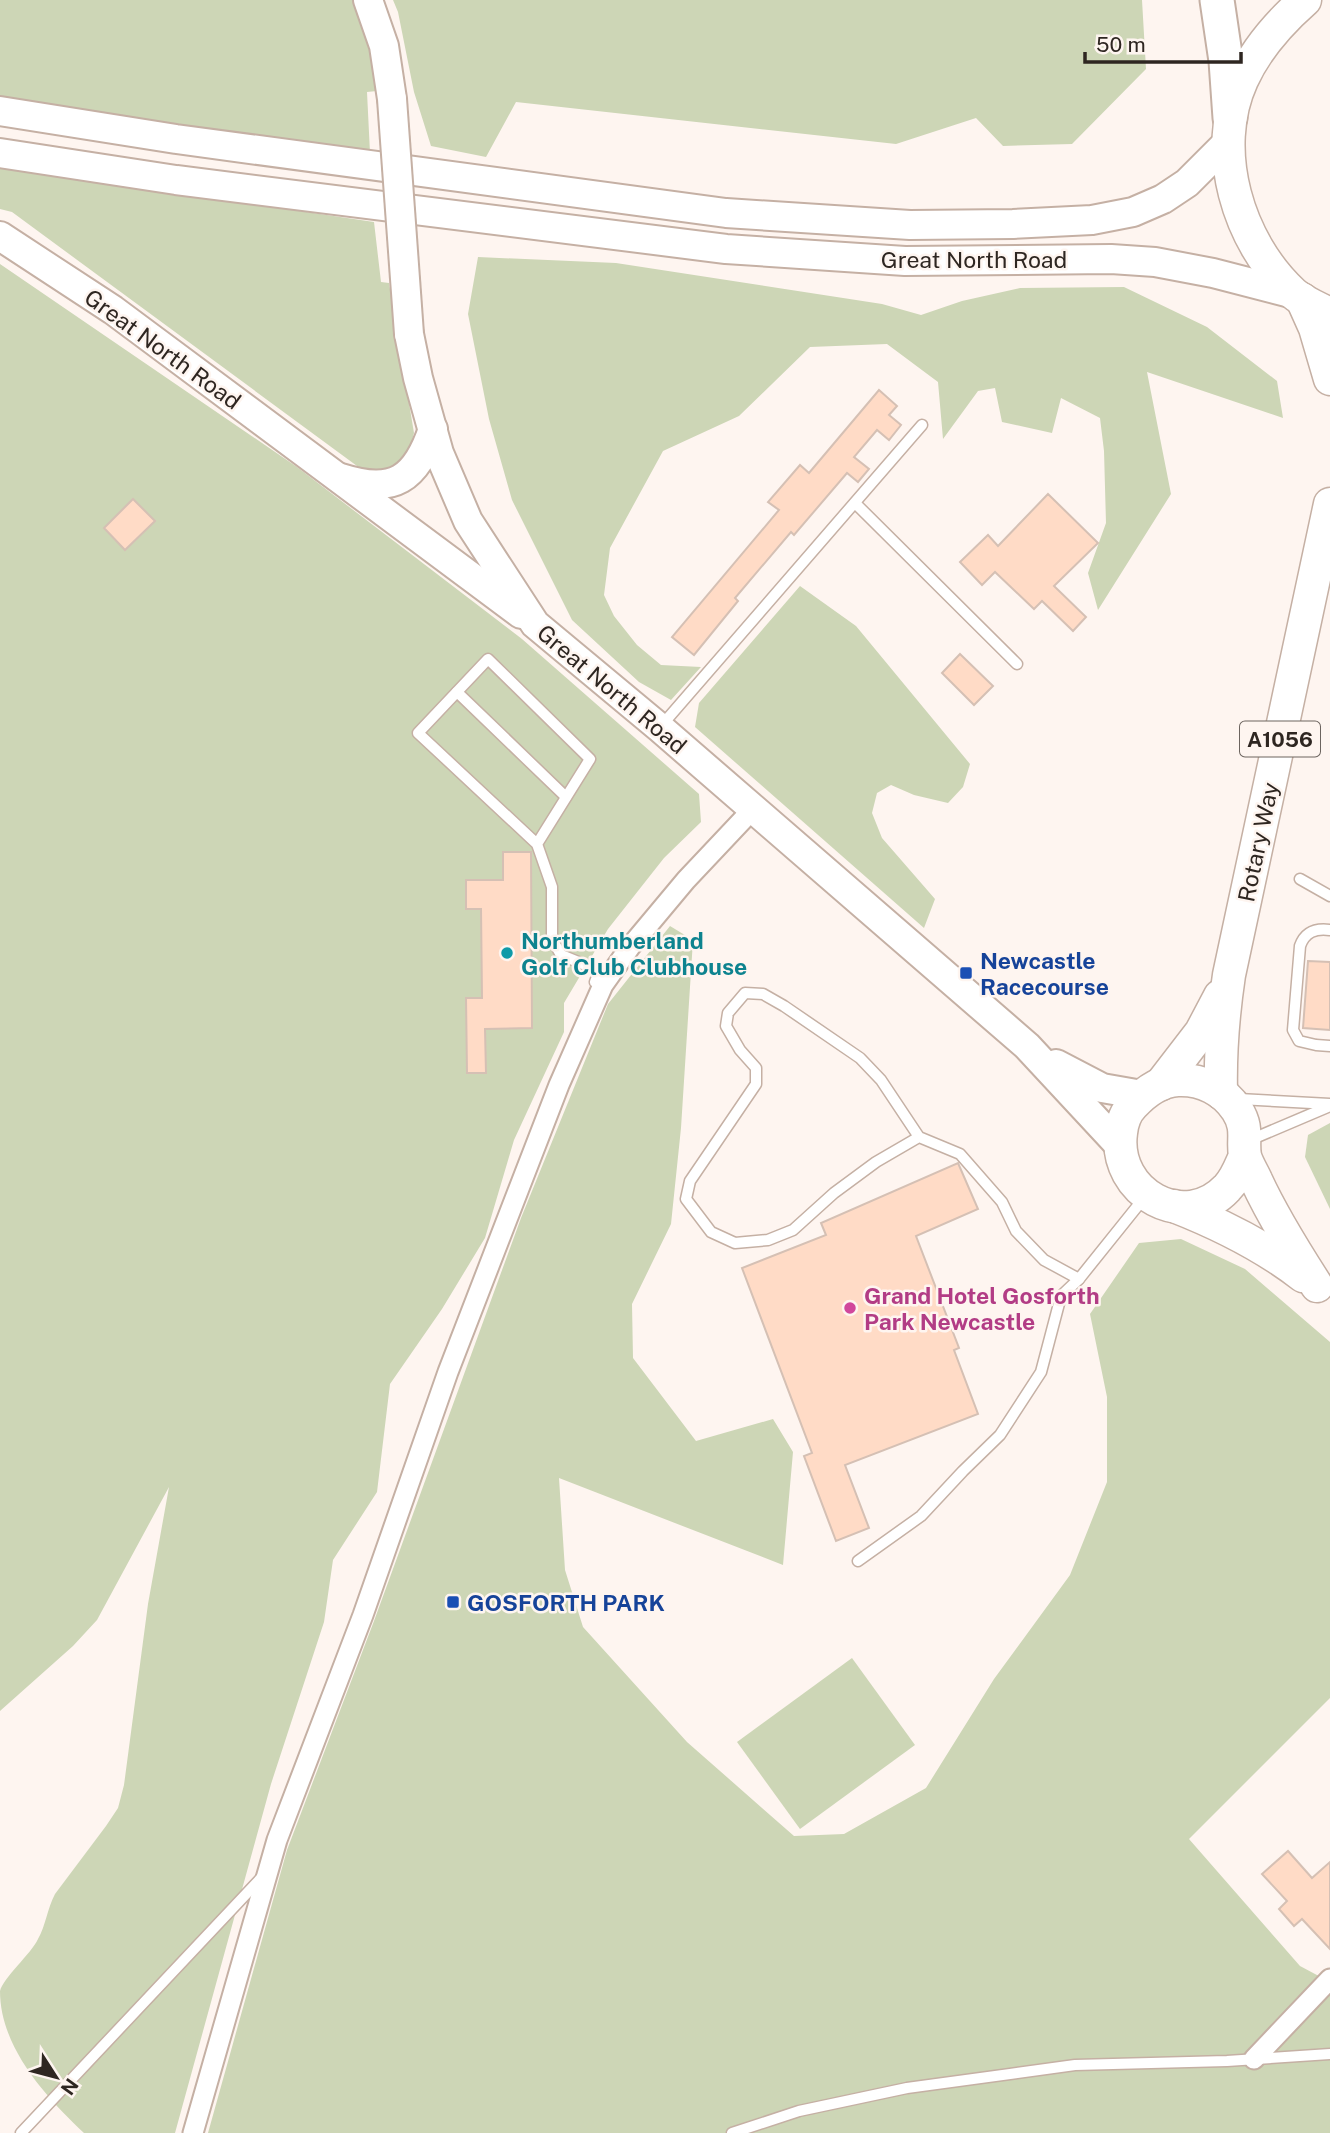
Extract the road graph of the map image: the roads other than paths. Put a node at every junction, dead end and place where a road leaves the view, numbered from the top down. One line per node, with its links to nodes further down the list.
1 (368, 0): 12 (main road, Great North Road, bridge)
2 (1217, 0): 5 (highway)
3 (1305, 0): 5 (main road)
4 (0, 111): 5 (main road, Great North Road)
5 (1229, 130): 8 (main road)
6 (0, 153): 8 (main road, Great North Road)
7 (0, 236): 13 (main road, Great North Road)
8 (1298, 297): 9 (main road); 10 (main road)
9 (1330, 314)
10 (1330, 379)
11 (922, 425): 14 (lane)
12 (433, 429): 13 (main road); 16 (main road, Great North Road)
13 (331, 475): 16 (main road, Great North Road)
14 (855, 503): 17 (lane); 19 (lane)
15 (1330, 504): 26 (main road, Rotary Way / A1056)
16 (535, 624): 19 (main road, Great North Road)
17 (1017, 664)
18 (457, 692): 20 (lane); 20 (lane); 22 (lane)
19 (660, 728): 21 (main road, Great North Road)
20 (566, 797): 22 (lane)
21 (752, 810): 27 (street); 28 (main road, Great North Road)
22 (537, 844): 27 (lane)
23 (1300, 879): 24 (lane)
24 (1330, 896)
25 (1330, 930): 29 (lane)
26 (1229, 975): 30 (main road, Rotary Way / A1056); 31 (main road, Rotary Way / A1056)
27 (603, 985): 40 (street)
28 (1027, 1046): 30 (main road, Great North Road); 34 (main road, Great North Road)
29 (1330, 1046)
30 (1152, 1089): 31 (main road); 34 (main road)
31 (1224, 1096): 32 (lane); 35 (main road)
32 (1330, 1105): 35 (lane)
33 (919, 1137): 33 (lane); 37 (lane)
34 (1119, 1144): 36 (main road)
35 (1245, 1149): 36 (main road); 38 (main road)
36 (1160, 1200): 37 (lane); 38 (main road)
37 (1079, 1279): 39 (lane)
38 (1323, 1293)
39 (858, 1561)
40 (268, 1869): 44 (lane); 45 (street)
41 (1330, 1979): 43 (street)
42 (1330, 2054): 43 (lane)
43 (1254, 2059): 46 (lane)
44 (21, 2133)
45 (193, 2133)
46 (732, 2133)

